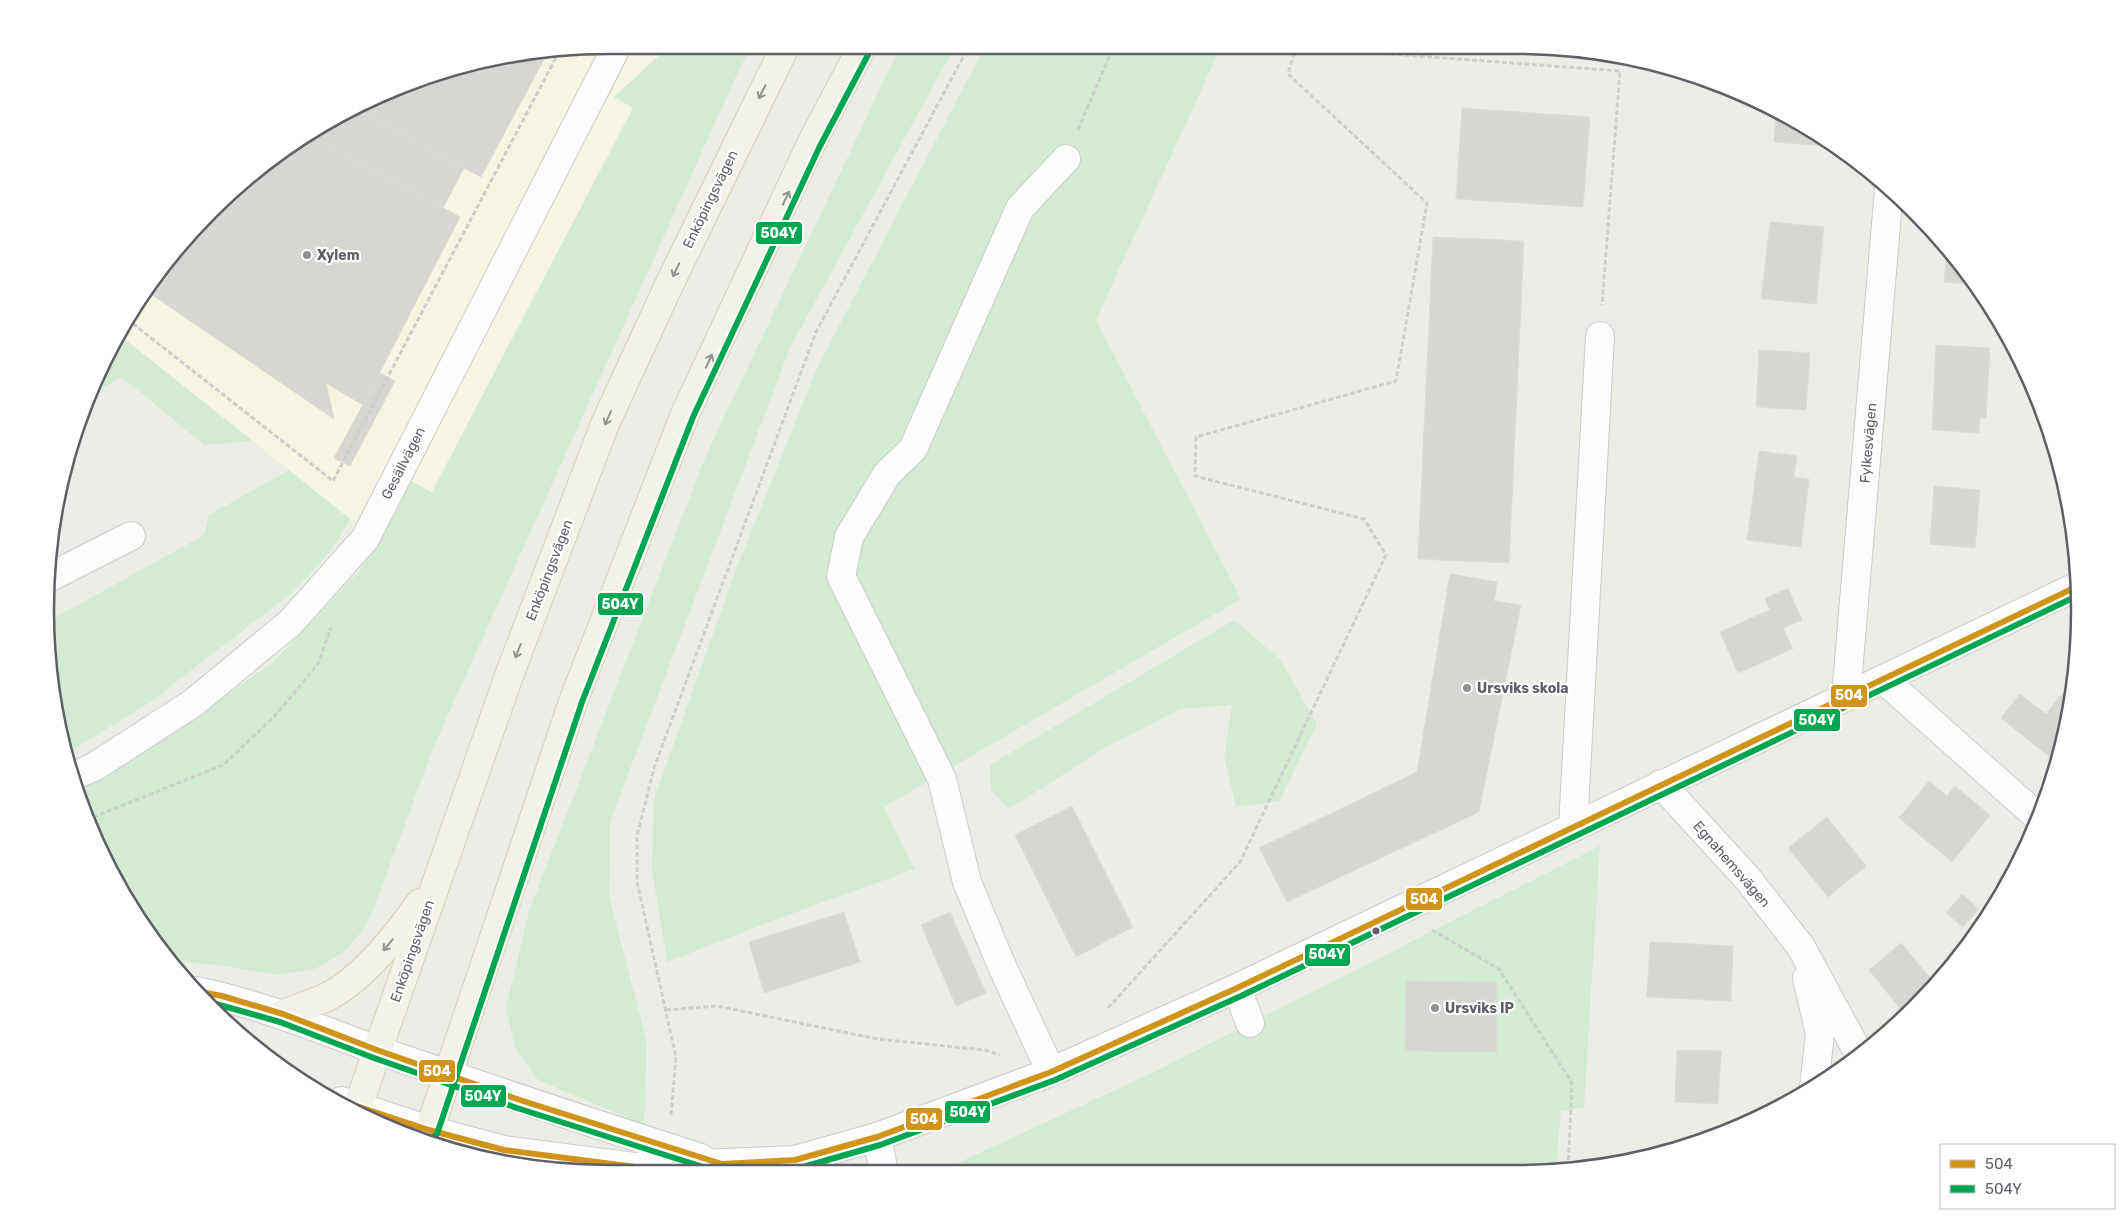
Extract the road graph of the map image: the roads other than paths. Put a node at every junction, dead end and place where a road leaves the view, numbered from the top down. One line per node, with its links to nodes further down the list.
1 (612, 54): 12 (street, Gesällvägen)
2 (782, 54): 16 (main road, Enköpingsvägen, one-way to 16)
3 (858, 54): 25 (main road, one-way to 3)
4 (1066, 159): 24 (street)
5 (1888, 198): 11 (street, Fylkesvägen)
6 (1600, 336): 15 (street)
7 (132, 536): 8 (street)
8 (55, 575)
9 (2070, 590): 10 (street)
10 (1883, 679): 11 (street); 14 (street)
11 (1846, 696): 13 (street)
12 (79, 773)
13 (1661, 784): 15 (street); 17 (street, Egnahemsvägen)
14 (2033, 812)
15 (1573, 827): 18 (street)
16 (438, 877): 20 (main road, one-way to 20); 23 (main road, Enköpingsvägen)
17 (1801, 947): 22 (street, Egnahemsvägen); 26 (street, Egnahemsvägen)
18 (1237, 988): 21 (street); 24 (street)
19 (209, 993): 20 (street)
20 (283, 1014): 23 (street)
21 (1250, 1024)
22 (1856, 1048)
23 (378, 1050): 25 (street); 27 (main road, Enköpingsvägen)
24 (1050, 1072): 29 (street)
25 (448, 1075): 28 (main road); 31 (street)
26 (1815, 1078)
27 (354, 1102)
28 (427, 1135)
29 (877, 1137): 31 (street); 34 (street)
30 (438, 1138): 32 (street)
31 (722, 1164): 33 (street)
32 (619, 1165)
33 (693, 1165)
34 (882, 1165)

